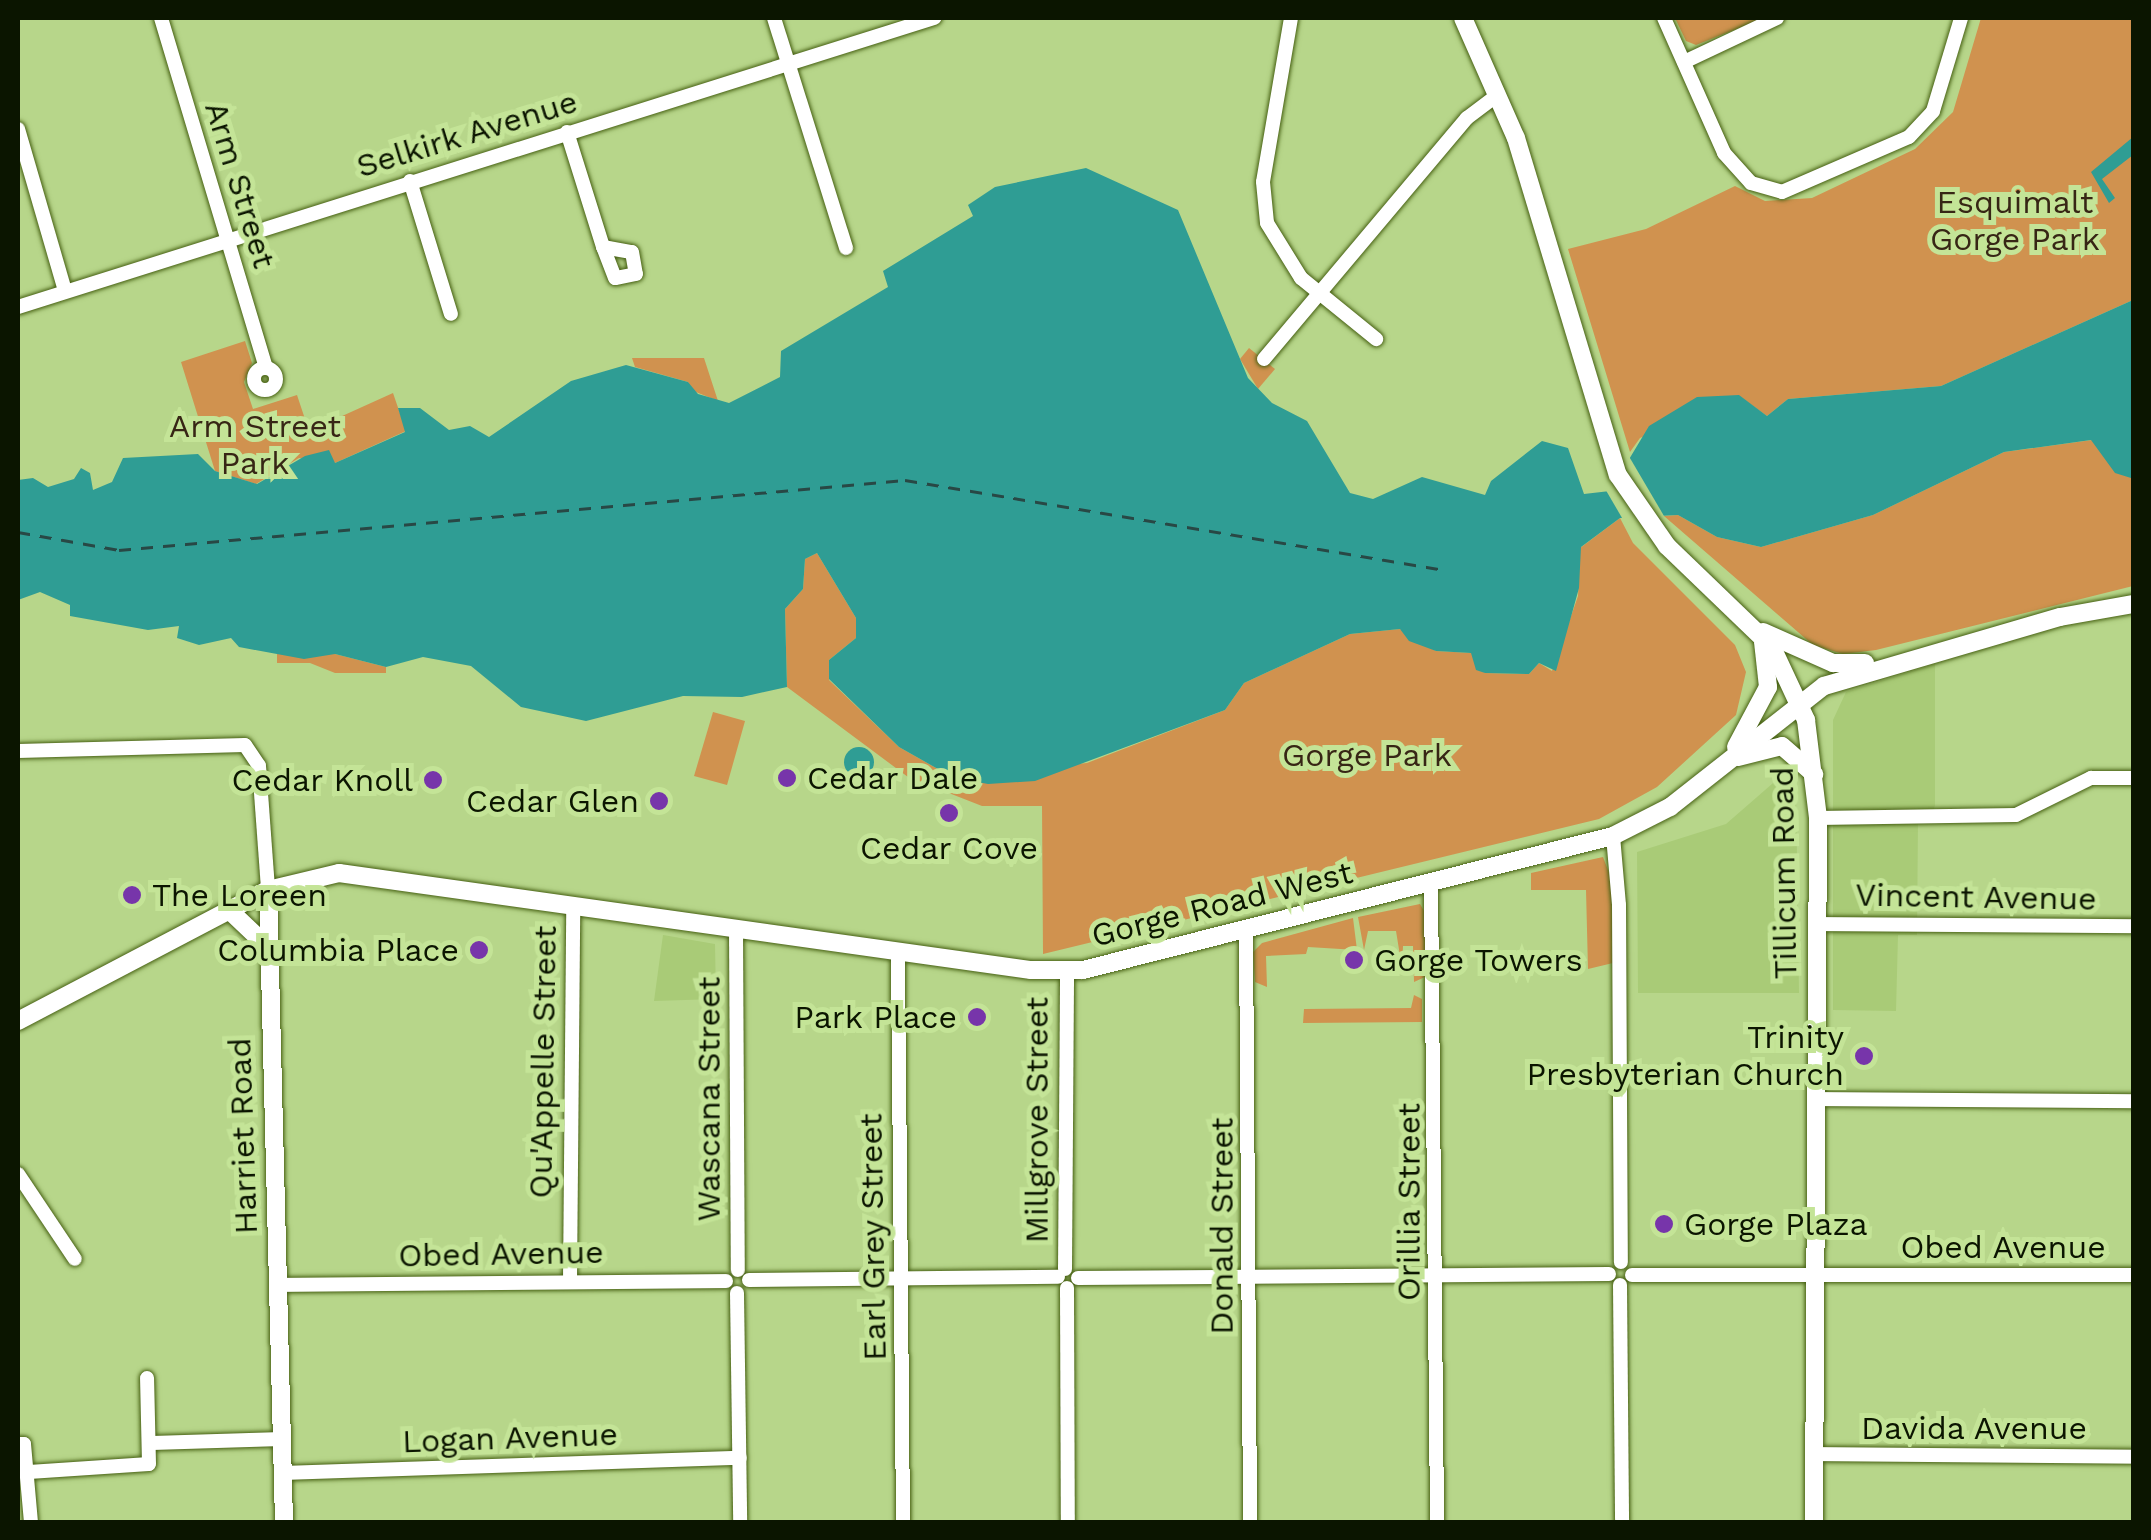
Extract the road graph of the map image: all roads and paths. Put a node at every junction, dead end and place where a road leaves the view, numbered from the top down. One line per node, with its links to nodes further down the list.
1 (161, 18): 15 (street, Arm Street)
2 (774, 18): 10 (street)
3 (934, 18): 10 (street, Selkirk Avenue)
4 (1292, 18): 19 (street)
5 (1463, 18): 11 (main road, Tillicum Road)
6 (1664, 18): 9 (street)
7 (1778, 18): 9 (street)
8 (1961, 18): 9 (street)
9 (1684, 62)
10 (789, 63): 13 (street, Selkirk Avenue); 17 (street)
11 (1498, 95): 19 (street); 26 (main road, Tillicum Road)
12 (18, 129): 18 (street)
13 (567, 132): 14 (street, Selkirk Avenue); 16 (street)
14 (410, 182): 15 (street, Selkirk Avenue); 21 (street)
15 (227, 240): 18 (street, Selkirk Avenue); 24 (street, Arm Street)
16 (603, 246)
17 (846, 248)
18 (66, 291): 20 (street, Selkirk Avenue)
19 (1320, 292): 22 (street); 23 (street)
20 (18, 307)
21 (452, 314)
22 (1376, 338)
23 (1264, 359)
24 (266, 368)
25 (2134, 604): 27 (main road, Gorge Road West)
26 (1758, 630): 27 (main road); 28 (main road, Tillicum Road); 30 (main road)
27 (1902, 662): 28 (main road, Gorge Road West)
28 (1800, 702): 30 (main road, Gorge Road West); 31 (main road, Tillicum Road)
29 (18, 751): 36 (street, Harriet Road)
30 (1728, 760): 31 (main road); 34 (main road, Gorge Road West)
31 (1814, 775): 33 (main road, Tillicum Road)
32 (2134, 778): 33 (street)
33 (1818, 818): 39 (main road, Tillicum Road)
34 (1613, 836): 35 (main road, Gorge Road West); 58 (street)
35 (1431, 882): 42 (main road, Gorge Road West); 52 (street, Orillia Street)
36 (268, 890): 37 (main road, Gorge Road West); 38 (main road, Gorge Road West); 43 (main road, Harriet Road)
37 (572, 906): 41 (main road, Gorge Road West); 59 (street, Qu'Appelle Street)
38 (229, 910): 43 (main road); 46 (main road, Gorge Road West)
39 (1818, 924): 40 (street, Vincent Avenue); 47 (main road, Tillicum Road)
40 (2134, 926)
41 (736, 928): 44 (main road, Gorge Road West); 55 (street, Wascana Street)
42 (1246, 930): 45 (main road, Gorge Road West); 53 (street, Donald Street)
43 (268, 947): 60 (main road, Harriet Road)
44 (898, 952): 45 (main road, Gorge Road West); 56 (street, Earl Grey Street)
45 (1067, 972): 57 (street, Millgrove Street)
46 (18, 1020)
47 (1816, 1098): 48 (street); 51 (main road, Tillicum Road)
48 (2134, 1101)
49 (18, 1174): 50 (street)
50 (76, 1259)
51 (1815, 1274): 54 (street, Obed Avenue); 58 (street, Obed Avenue); 65 (main road, Tillicum Road)
52 (1437, 1275): 53 (street, Obed Avenue); 58 (street, Obed Avenue); 76 (street, Orillia Street)
53 (1250, 1276): 57 (street, Obed Avenue); 75 (street, Donald Street)
54 (2134, 1276)
55 (738, 1277): 56 (street, Obed Avenue); 59 (street, Obed Avenue); 67 (street)
56 (900, 1277): 57 (street, Obed Avenue); 73 (street, Earl Grey Street)
57 (1067, 1278): 74 (street, Millgrove Street)
58 (1620, 1278): 77 (street)
59 (570, 1280): 60 (street, Obed Avenue)
60 (277, 1285): 62 (main road, Harriet Road)
61 (148, 1378): 63 (street)
62 (282, 1439): 63 (street); 69 (main road, Harriet Road)
63 (152, 1443): 68 (street)
64 (18, 1444): 68 (street)
65 (1814, 1454): 66 (street, Davida Avenue); 78 (main road, Tillicum Road)
66 (2134, 1457)
67 (740, 1458): 69 (street, Logan Avenue); 72 (street)
68 (29, 1472): 70 (street)
69 (282, 1473): 71 (main road, Harriet Road)
70 (31, 1522)
71 (284, 1522)
72 (740, 1522)
73 (903, 1522)
74 (1068, 1522)
75 (1250, 1522)
76 (1437, 1522)
77 (1622, 1522)
78 (1814, 1522)

